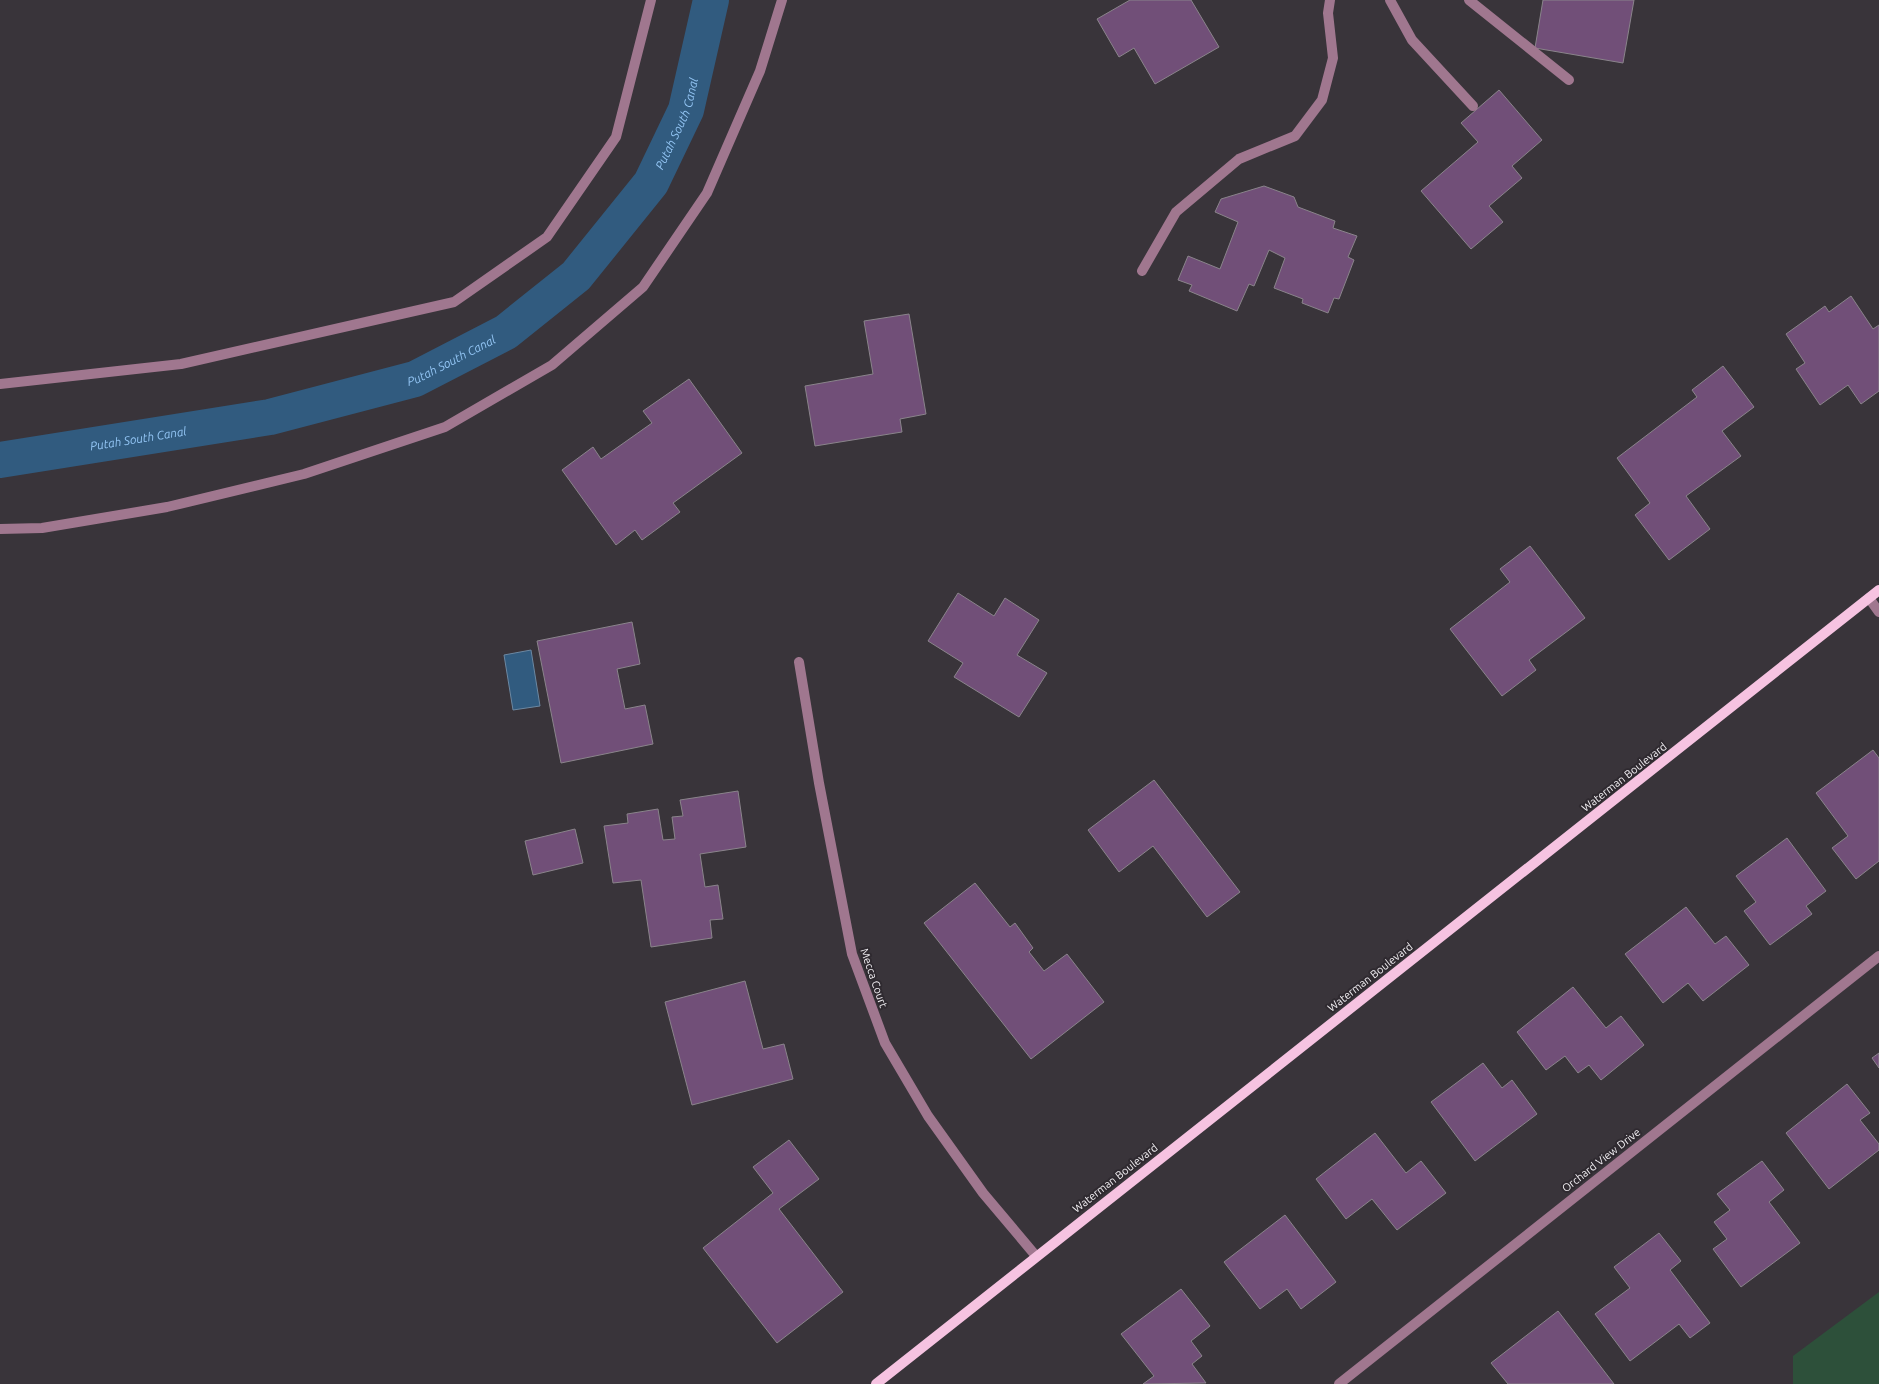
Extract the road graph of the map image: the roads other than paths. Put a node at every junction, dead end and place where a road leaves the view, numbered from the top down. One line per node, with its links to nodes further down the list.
1 (652, 0): 9 (street)
2 (782, 0): 10 (street)
3 (1330, 0): 8 (street)
4 (1390, 0): 7 (street)
5 (1469, 0): 6 (street)
6 (1569, 80)
7 (1473, 106)
8 (1142, 271)
9 (0, 384)
10 (0, 529)
11 (1879, 590): 12 (main road, Waterman Boulevard)
12 (1869, 598): 13 (street); 16 (main road, Waterman Boulevard)
13 (1879, 612)
14 (799, 662): 16 (street, Mecca Court)
15 (1879, 956): 18 (street, Orchard View Drive)
16 (1036, 1256): 17 (main road, Waterman Boulevard)
17 (876, 1384)
18 (1339, 1384)

